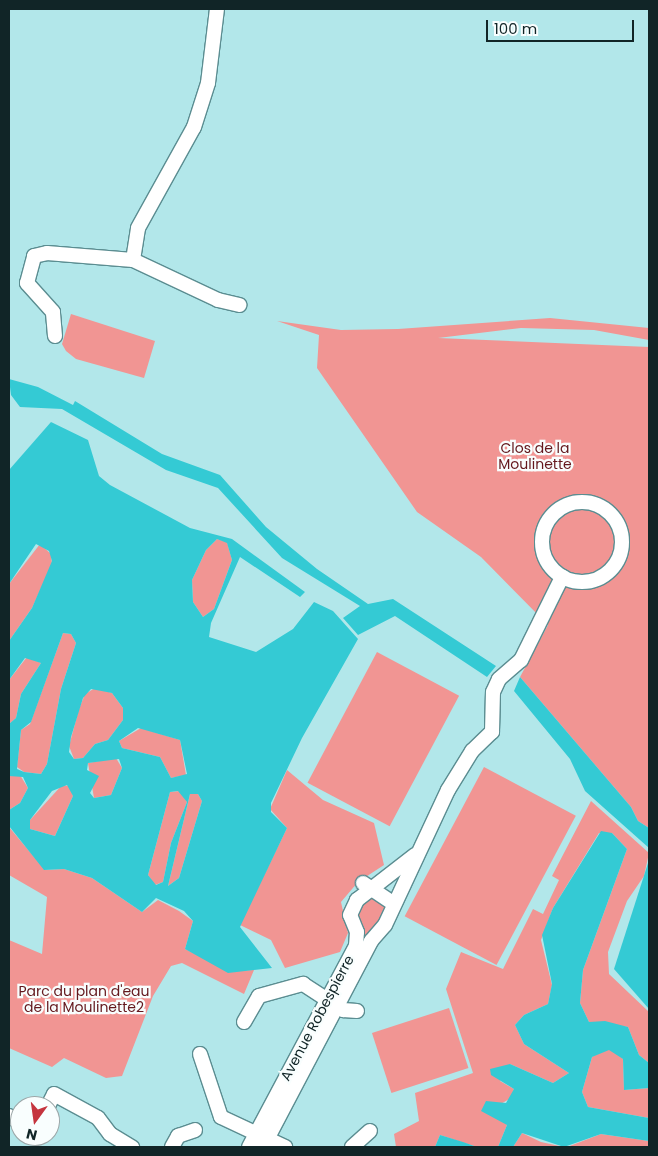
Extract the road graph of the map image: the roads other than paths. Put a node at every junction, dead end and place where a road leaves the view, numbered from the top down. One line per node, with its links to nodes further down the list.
1 (217, 9): 2 (street)
2 (133, 260): 3 (street); 4 (street)
3 (239, 305)
4 (54, 336)
5 (562, 577): 5 (street); 6 (street)
6 (419, 851): 7 (street, Avenue Robespierre); 8 (street, Avenue Robespierre)
7 (365, 886): 8 (street); 9 (street, Avenue Robespierre)
8 (394, 904): 9 (street, Avenue Robespierre)
9 (332, 1002): 10 (street); 11 (street); 16 (street, Avenue Robespierre)
10 (357, 1011)
11 (244, 1022)
12 (200, 1054): 16 (street)
13 (60, 1097): 17 (street)
14 (195, 1130): 18 (street)
15 (370, 1131): 21 (street)
16 (262, 1140): 19 (street, Avenue Robespierre); 20 (street)
17 (132, 1147)
18 (172, 1147)
19 (249, 1147)
20 (285, 1147)
21 (352, 1147)

